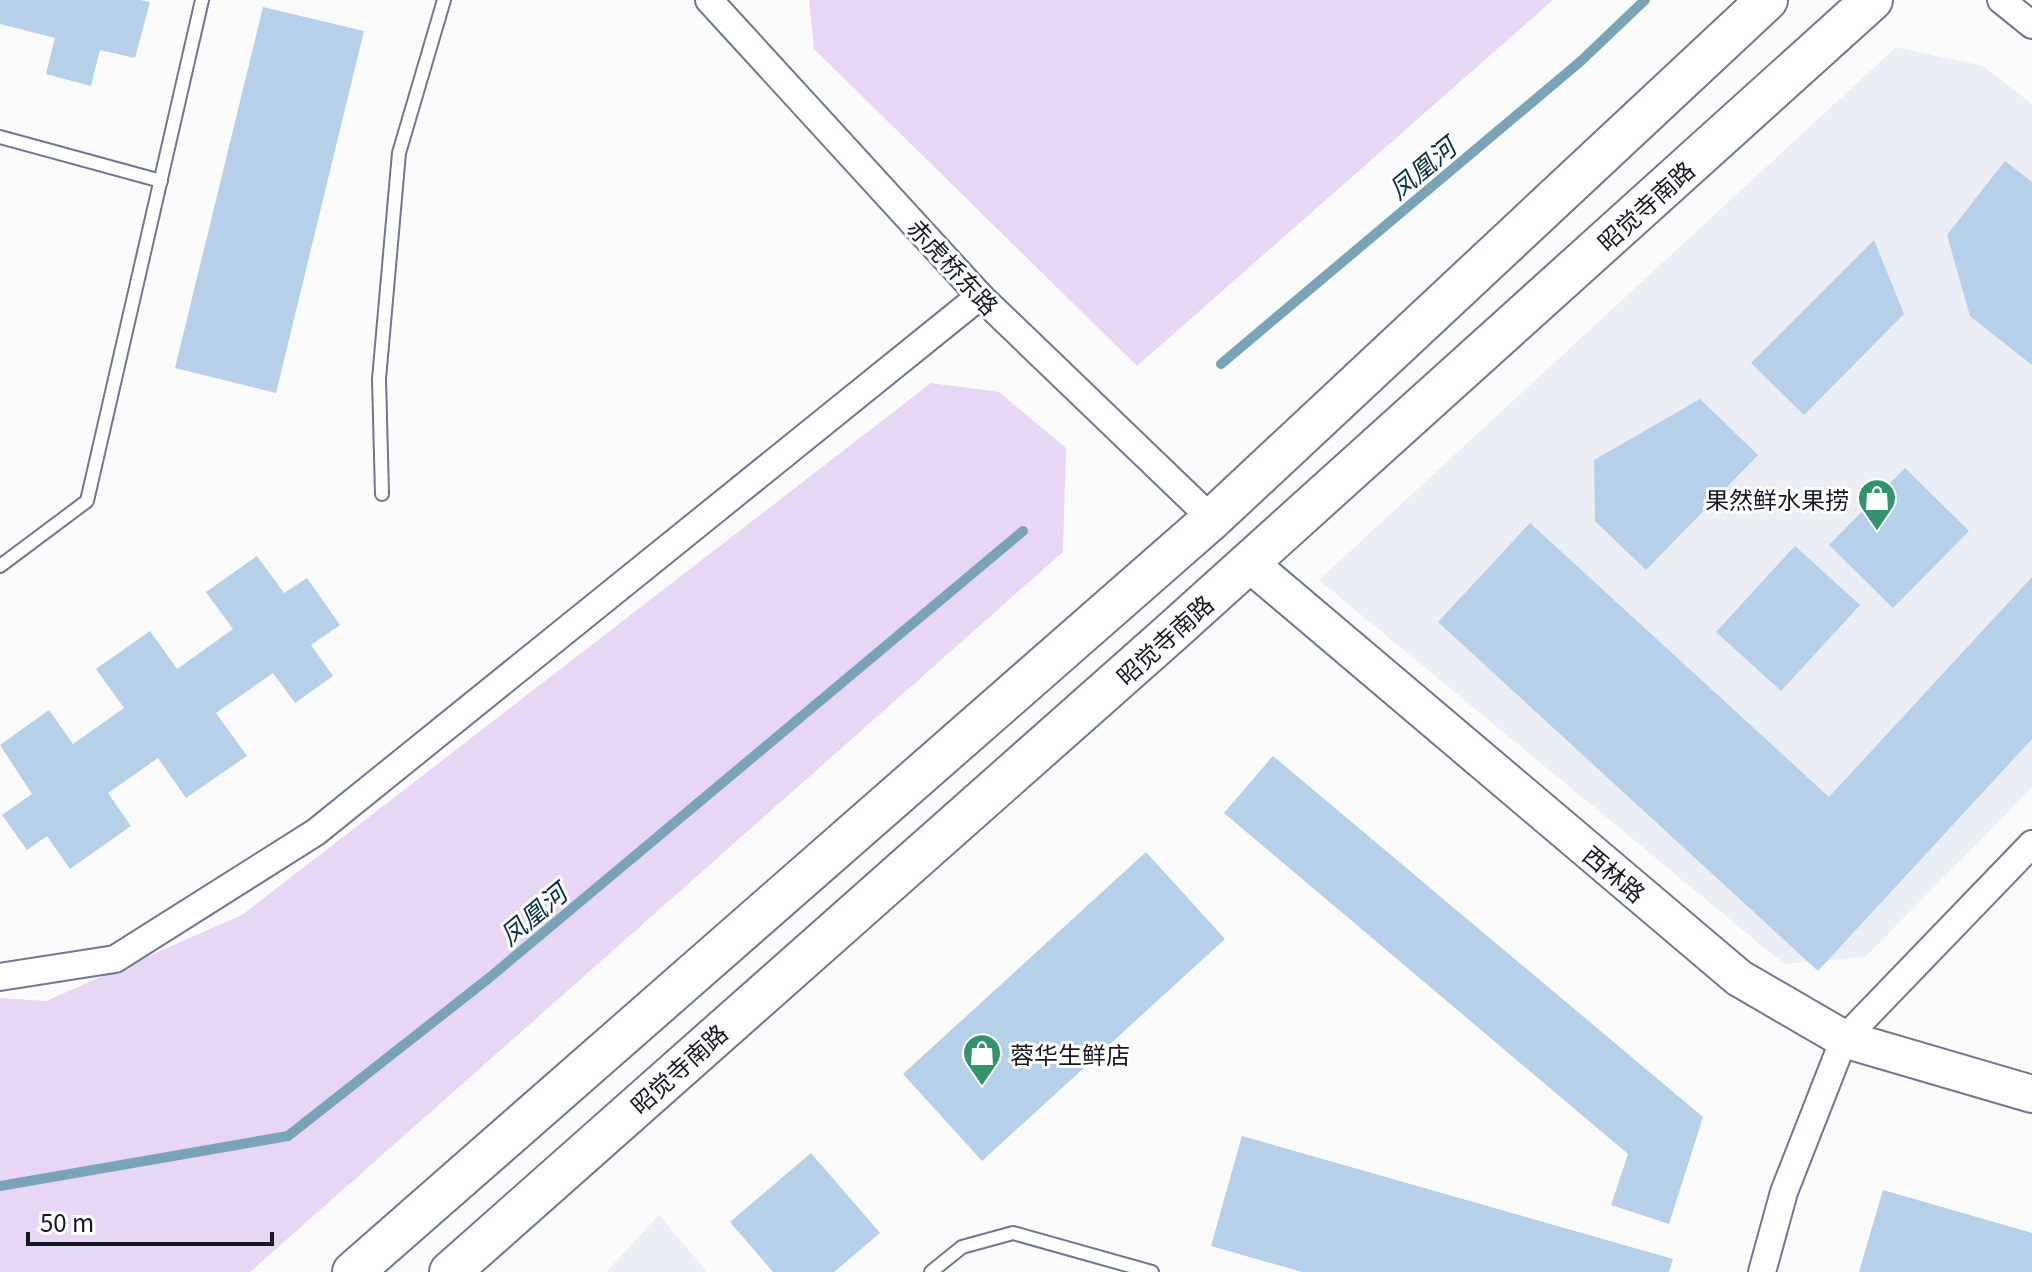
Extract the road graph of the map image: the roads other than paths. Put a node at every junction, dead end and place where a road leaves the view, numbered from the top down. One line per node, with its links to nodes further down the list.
1 (202, 0): 9 (lane)
2 (444, 0): 11 (lane)
3 (709, 0): 10 (street, 赤虎桥东路)
4 (1767, 0): 12 (main road)
5 (1872, 0): 13 (main road, 昭觉寺南路)
6 (2001, 0): 7 (street)
7 (2032, 25)
8 (0, 137): 9 (lane)
9 (161, 181): 14 (lane)
10 (980, 296): 12 (street, 赤虎桥东路); 16 (street)
11 (382, 494)
12 (1212, 519): 19 (main road)
13 (1249, 563): 17 (street, 西林路); 20 (main road, 昭觉寺南路)
14 (0, 566)
15 (2032, 844): 17 (street)
16 (0, 977)
17 (1844, 1039): 18 (street, 西林路); 23 (street)
18 (2032, 1094)
19 (353, 1272)
20 (450, 1272)
21 (931, 1272): 22 (lane)
22 (1152, 1272)
23 (1762, 1272)

